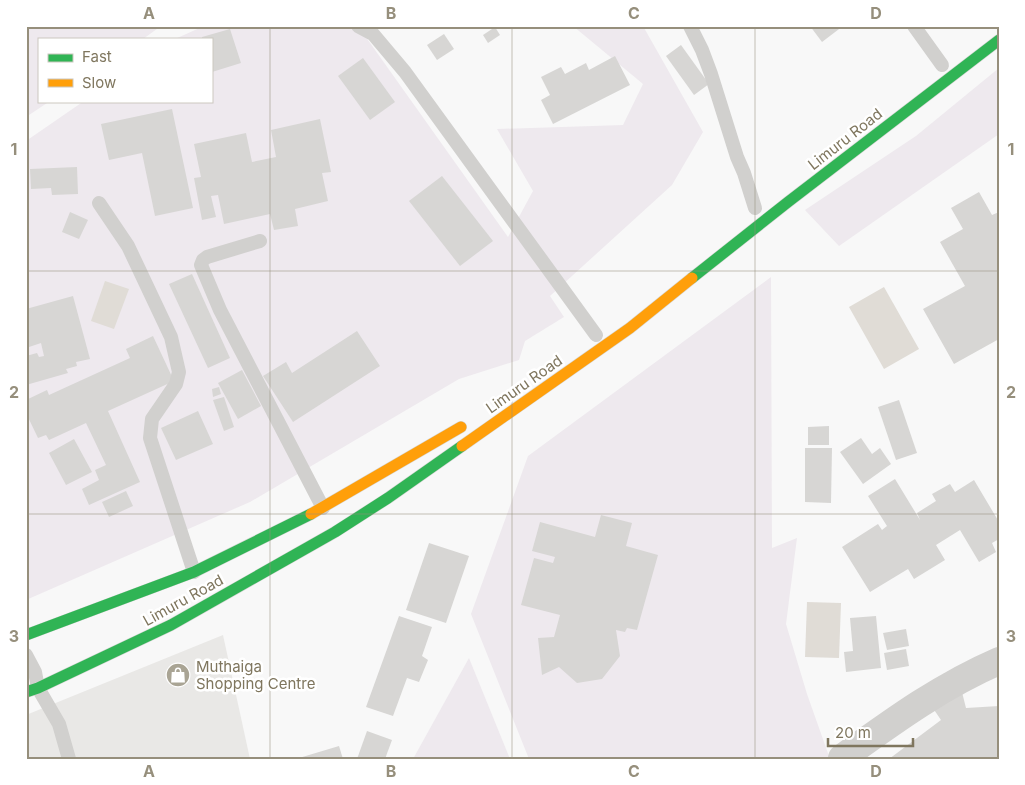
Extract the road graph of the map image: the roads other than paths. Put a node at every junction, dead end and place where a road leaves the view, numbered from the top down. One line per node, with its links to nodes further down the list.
1 (358, 26): 9 (lane)
2 (690, 26): 7 (lane)
3 (914, 26): 5 (lane)
4 (999, 40): 16 (main road, Limuru Road)
5 (942, 65)
6 (99, 203): 12 (lane)
7 (755, 208)
8 (260, 242): 11 (lane)
9 (595, 335)
10 (473, 420): 11 (main road, Limuru Road)
11 (322, 508): 12 (main road, Limuru Road)
12 (194, 572): 13 (main road, Limuru Road)
13 (26, 635)
14 (26, 655): 16 (lane)
15 (999, 661): 17 (street)
16 (32, 690): 18 (lane)
17 (842, 758)
18 (69, 759)

